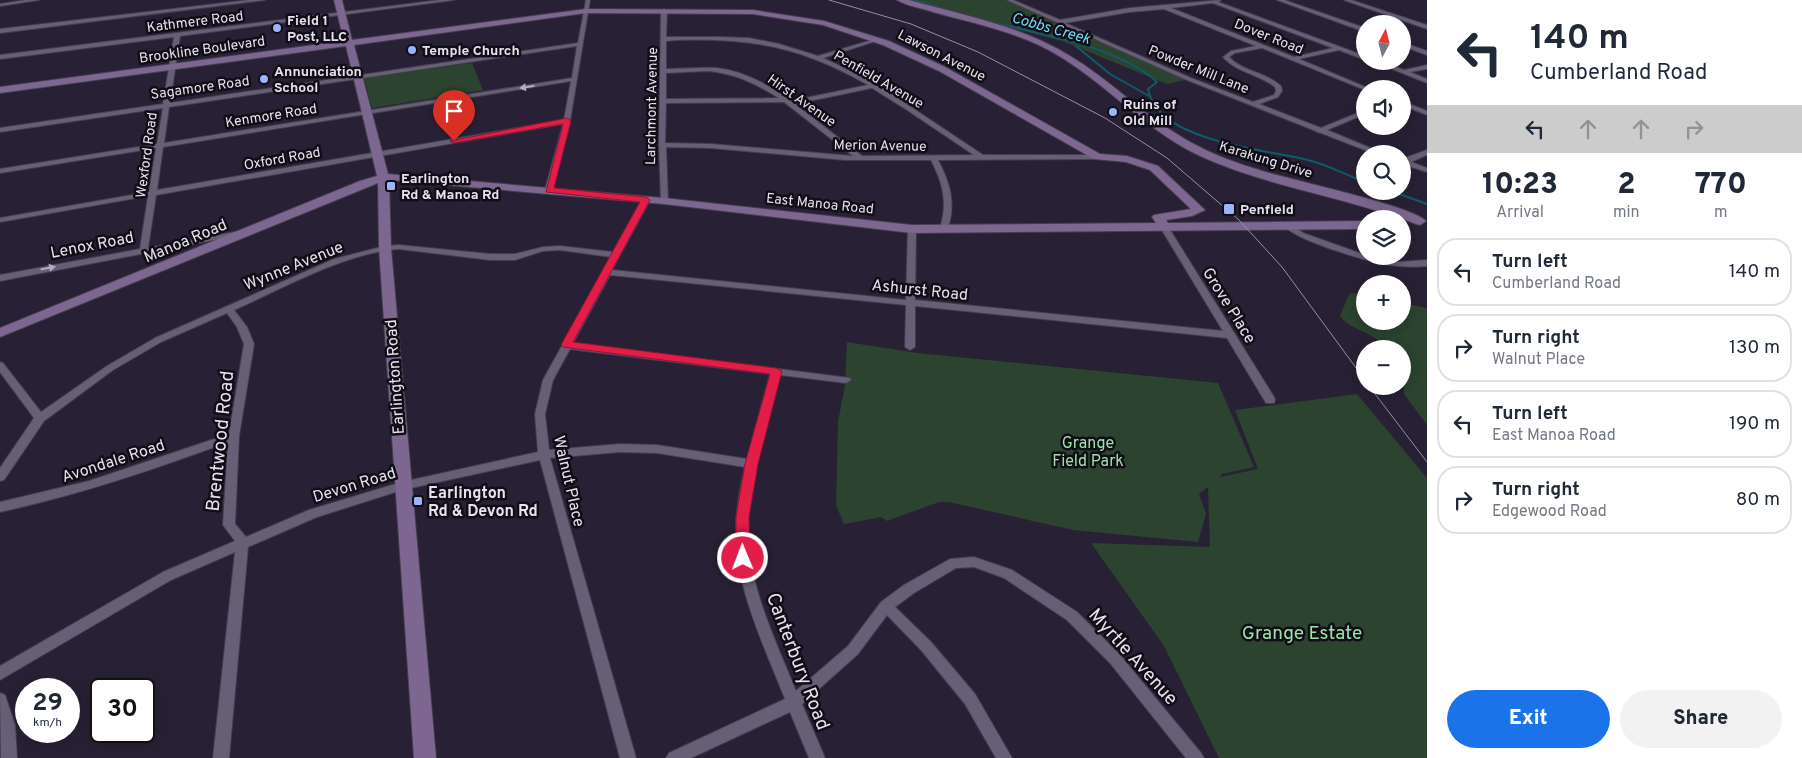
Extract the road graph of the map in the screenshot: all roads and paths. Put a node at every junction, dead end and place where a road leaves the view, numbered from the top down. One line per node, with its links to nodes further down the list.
1 (37, 0): 13 (street)
2 (204, 0): 14 (street)
3 (263, 0): 14 (street)
4 (338, 0): 17 (street, Earlington Road)
5 (452, 0): 17 (street, Kathmere Road)
6 (588, 0): 15 (street)
7 (901, 0): 77 (street, Karakung Drive)
8 (1009, 0): 18 (street, Powder Mill Lane)
9 (1280, 0): 19 (street)
10 (1346, 0): 20 (street)
11 (1217, 1): 12 (street); 29 (street)
12 (1162, 6): 18 (street); 27 (street, Dover Road)
13 (2, 7)
14 (203, 7): 21 (street)
15 (586, 11): 16 (street, Lawson Avenue); 25 (street, Brookline Boulevard); 26 (street)
16 (664, 11): 23 (street, Larchmont Avenue); 24 (street, Lawson Avenue)
17 (342, 14): 22 (street, Kathmere Road); 25 (street, Earlington Road)
18 (1059, 22): 48 (street, Powder Mill Lane)
19 (1356, 27)
20 (1427, 27)
21 (0, 31)
22 (177, 35): 32 (street, Kathmere Road); 35 (street, Wexford Road)
23 (664, 39): 33 (street, Penfield Avenue); 38 (street, Larchmont Avenue)
24 (877, 39): 33 (street); 62 (street, Lawson Avenue)
25 (349, 43): 35 (street, Brookline Boulevard); 40 (street, Earlington Road)
26 (581, 44): 40 (street, Sagamore Road); 41 (street)
27 (1261, 46): 34 (street, Dover Road); 48 (street)
28 (1411, 47): 30 (street)
29 (1340, 48): 31 (street); 34 (street)
30 (1427, 52)
31 (1356, 54)
32 (0, 57)
33 (817, 58): 44 (street, Penfield Avenue)
34 (1294, 59): 43 (street, Dover Road)
35 (173, 67): 45 (street, Brookline Boulevard); 49 (street, Wexford Road)
36 (1427, 67): 39 (street)
37 (1399, 70): 39 (street)
38 (664, 72): 46 (street, Larchmont Avenue); 47 (street, Hirst Avenue)
39 (1404, 72): 42 (street)
40 (358, 77): 49 (street, Sagamore Road); 51 (street, Earlington Road)
41 (576, 79): 51 (street, Kenmore Road, one-way to 51); 54 (street)
42 (1427, 81)
43 (1356, 84)
44 (872, 86): 47 (street); 65 (street, Penfield Avenue)
45 (0, 90)
46 (663, 101): 47 (street); 58 (street, Larchmont Avenue)
47 (786, 101): 63 (street, Hirst Avenue)
48 (1253, 104): 56 (street, Powder Mill Lane)
49 (166, 105): 55 (street, Sagamore Road); 57 (street, Wexford Road)
50 (1411, 107): 52 (street)
51 (367, 112): 57 (street, Kenmore Road); 61 (street, Earlington Road)
52 (1427, 113)
53 (1356, 116): 56 (street)
54 (567, 121): 61 (street, Oxford Road); 71 (street)
55 (0, 130)
56 (1319, 131): 59 (street, Powder Mill Lane)
57 (160, 145): 69 (street, Kenmore Road); 72 (street, Wexford Road)
58 (662, 145): 63 (street, Merion Avenue); 74 (street, Larchmont Avenue)
59 (1357, 145)
60 (1427, 152): 66 (street)
61 (378, 154): 70 (street, Earlington Road); 72 (street, Oxford Road)
62 (1098, 157): 65 (street, Merion Avenue); 80 (street, Lawson Avenue)
63 (860, 158): 64 (street, Merion Avenue)
64 (934, 158): 65 (street, Merion Avenue); 81 (street)
65 (982, 158)
66 (1411, 159)
67 (1411, 164): 68 (street)
68 (1427, 170)
69 (0, 171)
70 (384, 186): 71 (street, East Manoa Road); 83 (street, Manoa Road); 84 (street, Earlington Road)
71 (549, 190): 73 (street, East Manoa Road)
72 (153, 194): 75 (street, Oxford Road); 85 (street, Wexford Road)
73 (646, 200): 74 (street, East Manoa Road); 86 (street, Walnut Place)
74 (664, 201): 82 (street, East Manoa Road)
75 (0, 220)
76 (1411, 222): 77 (street)
77 (1425, 222)
78 (1356, 225): 79 (street)
79 (1290, 226): 80 (street, East Manoa Road); 87 (street)
80 (1164, 227): 81 (street, East Manoa Road); 93 (street, Grove Place)
81 (944, 228): 82 (street, East Manoa Road)
82 (912, 229): 90 (street)
83 (249, 231): 85 (street, Lenox Road); 92 (street, Manoa Road)
84 (385, 248): 86 (street, Wynne Avenue); 91 (street, Wynne Avenue); 105 (street, Earlington Road)
85 (144, 250): 89 (street, Lenox Road, one-way to 85)
86 (615, 255): 88 (street, Walnut Place)
87 (1427, 263)
88 (606, 272): 90 (street, Ashurst Road); 94 (street, Walnut Place)
89 (0, 278)
90 (910, 303): 93 (street, Ashurst Road); 95 (street)
91 (228, 308): 100 (street, Wynne Avenue); 101 (street, Brentwood Road)
92 (0, 333)
93 (1231, 335): 99 (street, Grove Place)
94 (566, 345): 97 (street); 102 (street, Walnut Place)
95 (910, 347)
96 (0, 365): 100 (street)
97 (776, 371): 98 (street); 103 (street, Canterbury Road)
98 (846, 380)
99 (1270, 400)
100 (40, 418): 104 (street)
101 (234, 436): 106 (street, Avondale Road); 107 (street, Brentwood Road)
102 (544, 455): 103 (street, Devon Road); 105 (street, Devon Road); 115 (street, Walnut Place)
103 (751, 464): 111 (street, Canterbury Road)
104 (0, 477)
105 (402, 486): 107 (street, Devon Road); 114 (street, Earlington Road)
106 (0, 507)
107 (242, 541): 109 (street, Devon Road); 113 (street)
108 (886, 606): 111 (street, Myrtle Avenue); 118 (street); 119 (street, Myrtle Avenue)
109 (0, 672)
110 (0, 700): 112 (street)
111 (793, 703): 116 (street, Myrtle Avenue); 117 (street, Canterbury Road)
112 (9, 758)
113 (221, 758)
114 (425, 758)
115 (628, 758)
116 (674, 758)
117 (817, 758)
118 (1004, 758)
119 (1196, 758)

